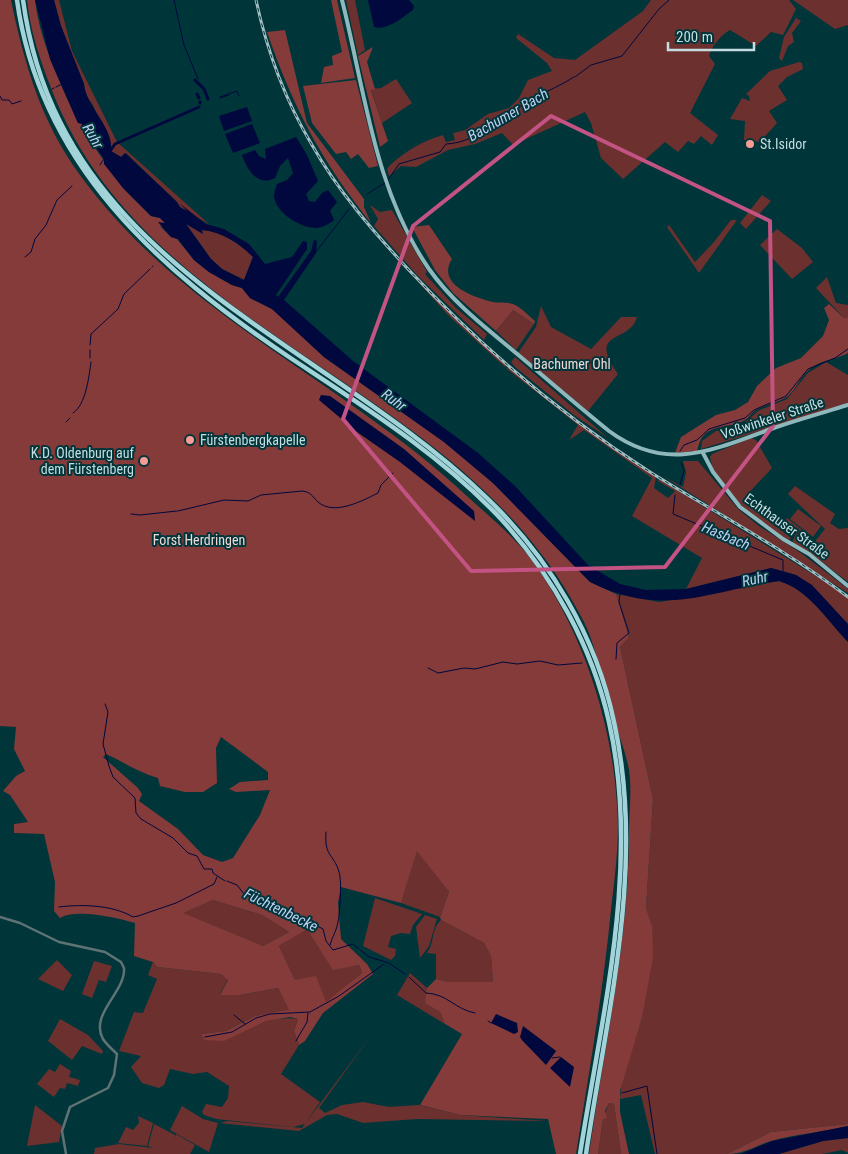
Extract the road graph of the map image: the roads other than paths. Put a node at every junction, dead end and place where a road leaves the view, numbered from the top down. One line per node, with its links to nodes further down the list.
1 (17, 0): 11 (highway)
2 (23, 0): 12 (highway)
3 (342, 0): 6 (main road)
4 (848, 405): 5 (main road, Voßwinkeler Straße)
5 (704, 453): 6 (main road, Voßwinkeler Straße); 7 (main road, Echthauser Straße)
6 (692, 455): 7 (main road)
7 (707, 462): 8 (main road, Echthauser Straße)
8 (848, 586)
9 (0, 917): 10 (street)
10 (66, 1154)
11 (580, 1154)
12 (586, 1154)

